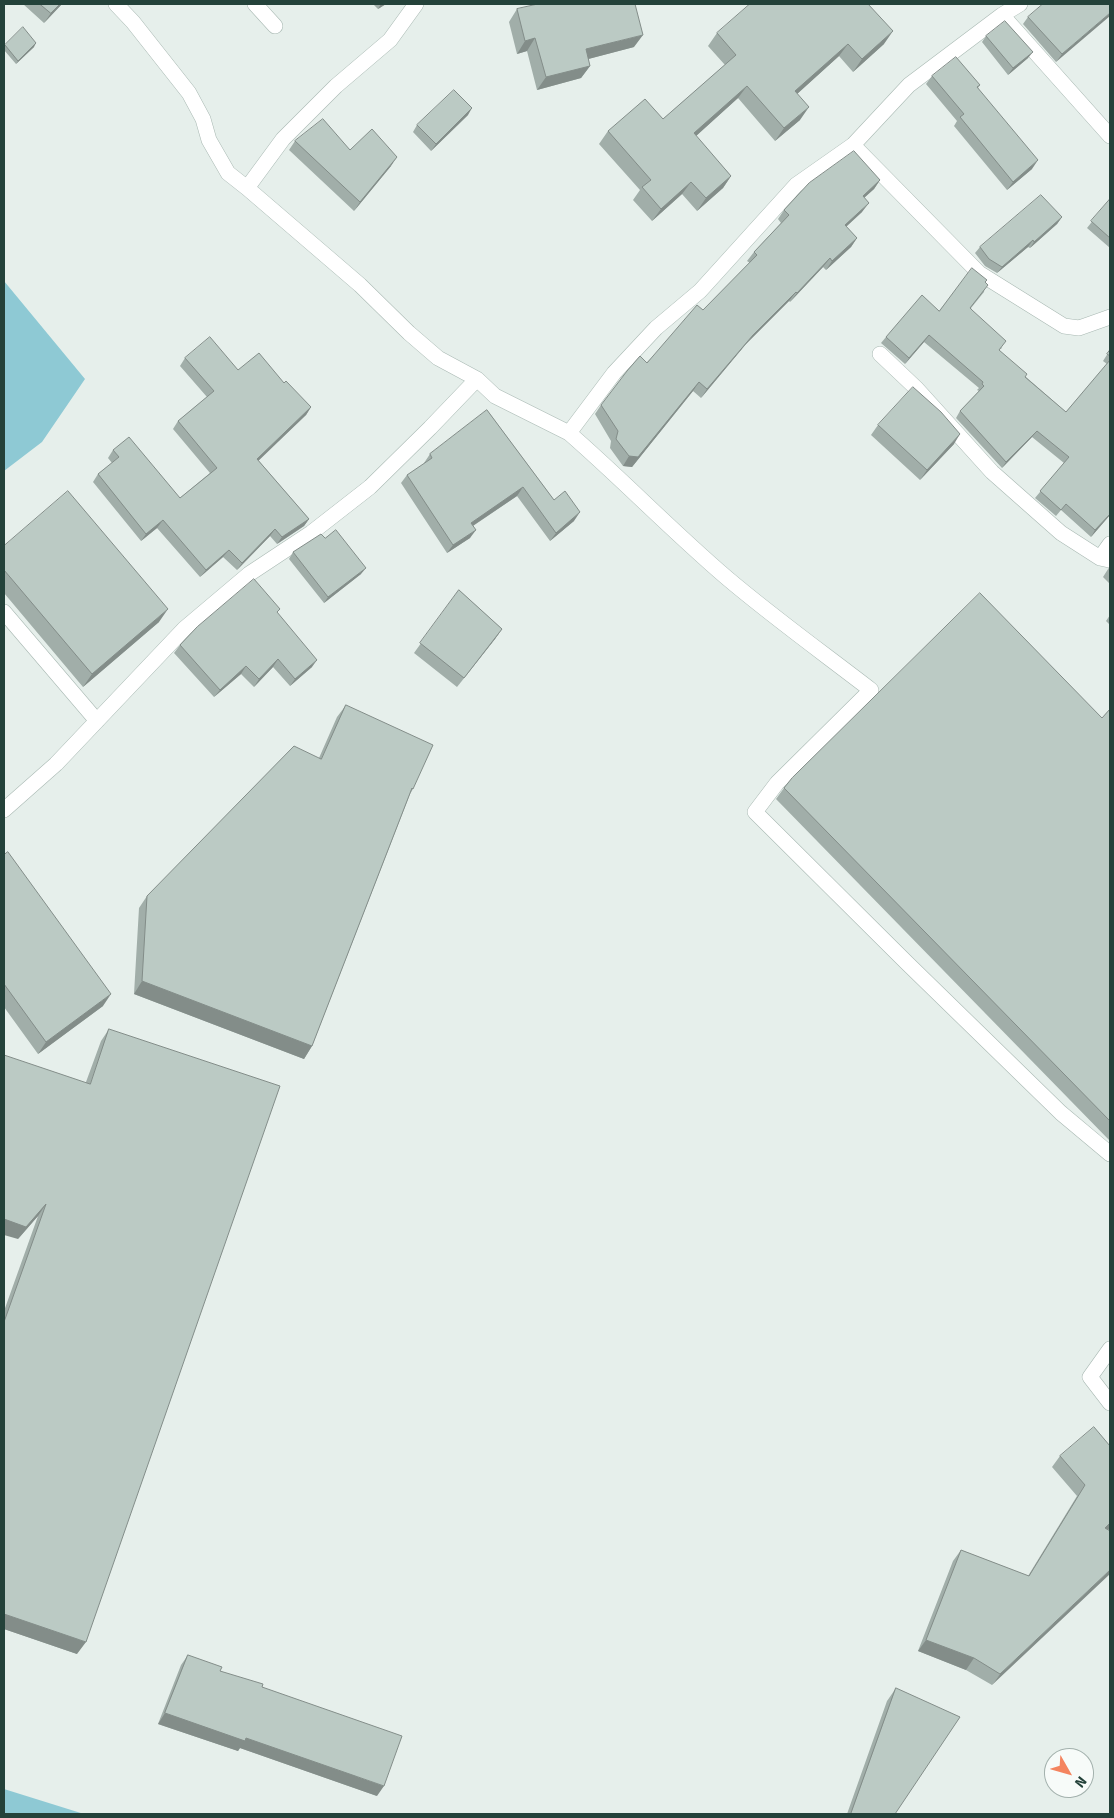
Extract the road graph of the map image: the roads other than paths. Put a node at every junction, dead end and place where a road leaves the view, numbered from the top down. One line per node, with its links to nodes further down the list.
1 (116, 4): 9 (street)
2 (255, 4): 6 (street)
3 (416, 4): 9 (street)
4 (1020, 4): 5 (street)
5 (1002, 15): 7 (street); 8 (street)
6 (275, 26)
7 (1110, 136)
8 (853, 145): 10 (street); 13 (street)
9 (247, 188): 12 (street)
10 (1110, 317)
11 (880, 354): 15 (street)
12 (477, 379): 13 (street); 17 (street)
13 (569, 433): 19 (street)
14 (1110, 544): 15 (street)
15 (1105, 559)
16 (4, 612): 17 (street)
17 (97, 721): 18 (street)
18 (4, 810)
19 (1110, 1154)
20 (1110, 1349): 21 (street)
21 (1110, 1403)

